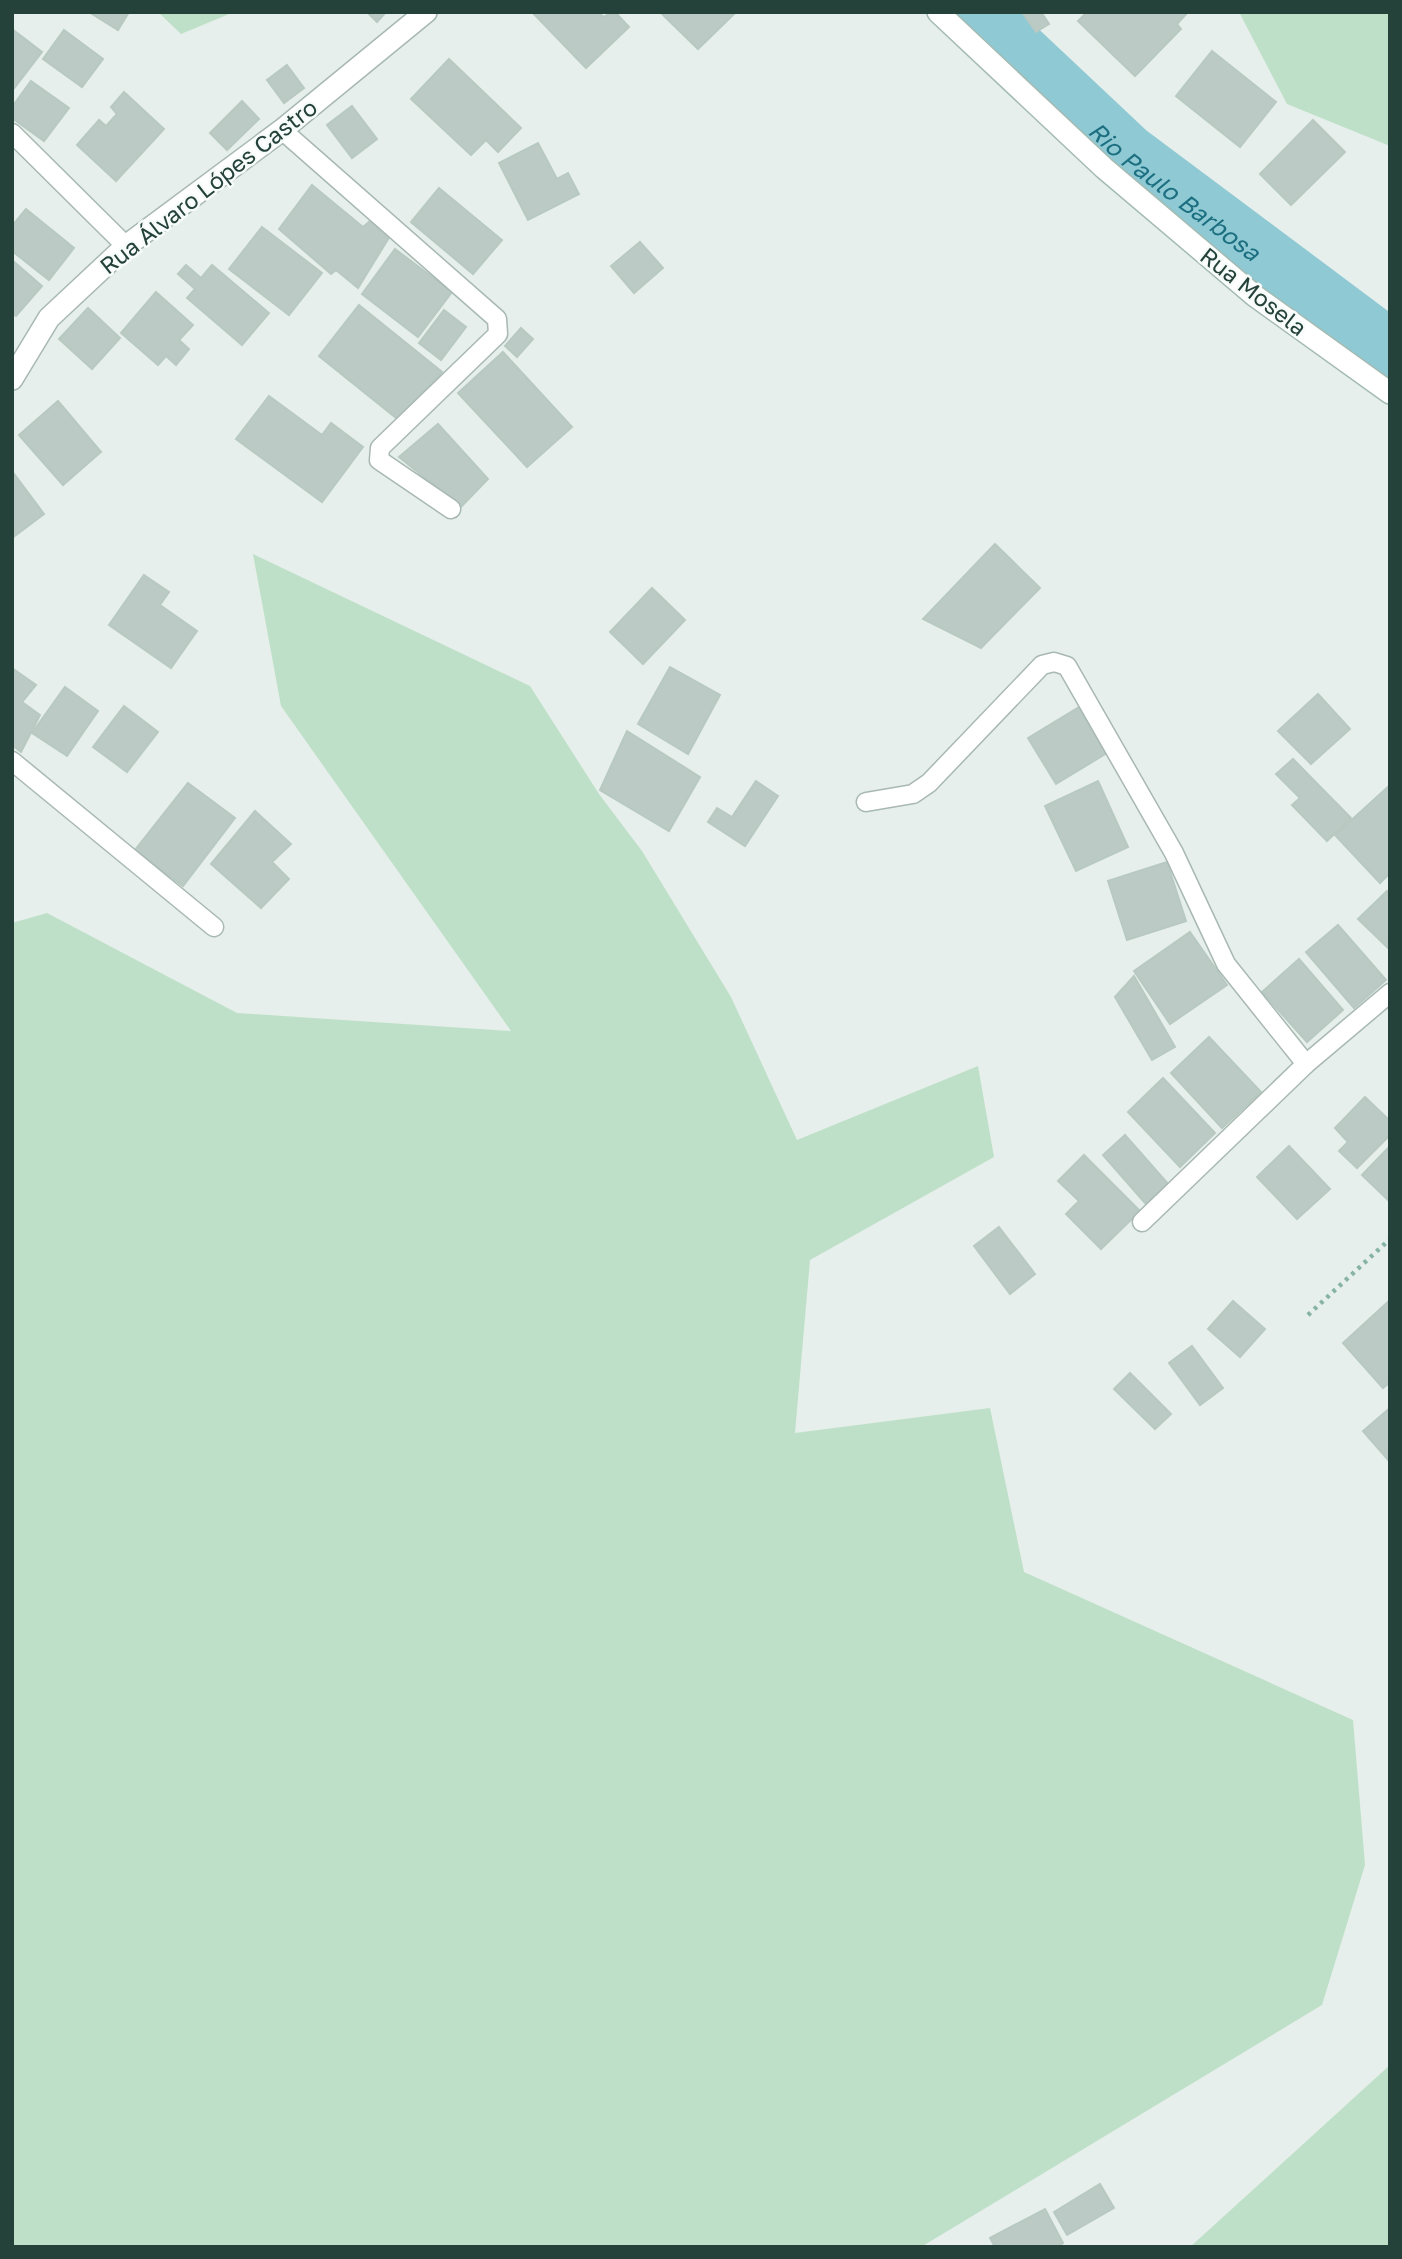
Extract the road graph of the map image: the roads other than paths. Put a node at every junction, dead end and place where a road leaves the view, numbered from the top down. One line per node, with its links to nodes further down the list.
1 (426, 12): 3 (street, Rua Álvaro Lópes Castro)
2 (938, 12): 7 (street, Rua Mosela)
3 (282, 130): 5 (street, Rua Álvaro Lópes Castro); 8 (lane)
4 (12, 133): 5 (lane)
5 (126, 246): 6 (street, Rua Álvaro Lópes Castro)
6 (12, 379)
7 (1390, 393)
8 (451, 509)
9 (12, 761): 11 (lane)
10 (866, 802): 13 (lane)
11 (214, 927)
12 (1390, 993): 13 (lane)
13 (1306, 1064): 14 (lane)
14 (1142, 1222)

